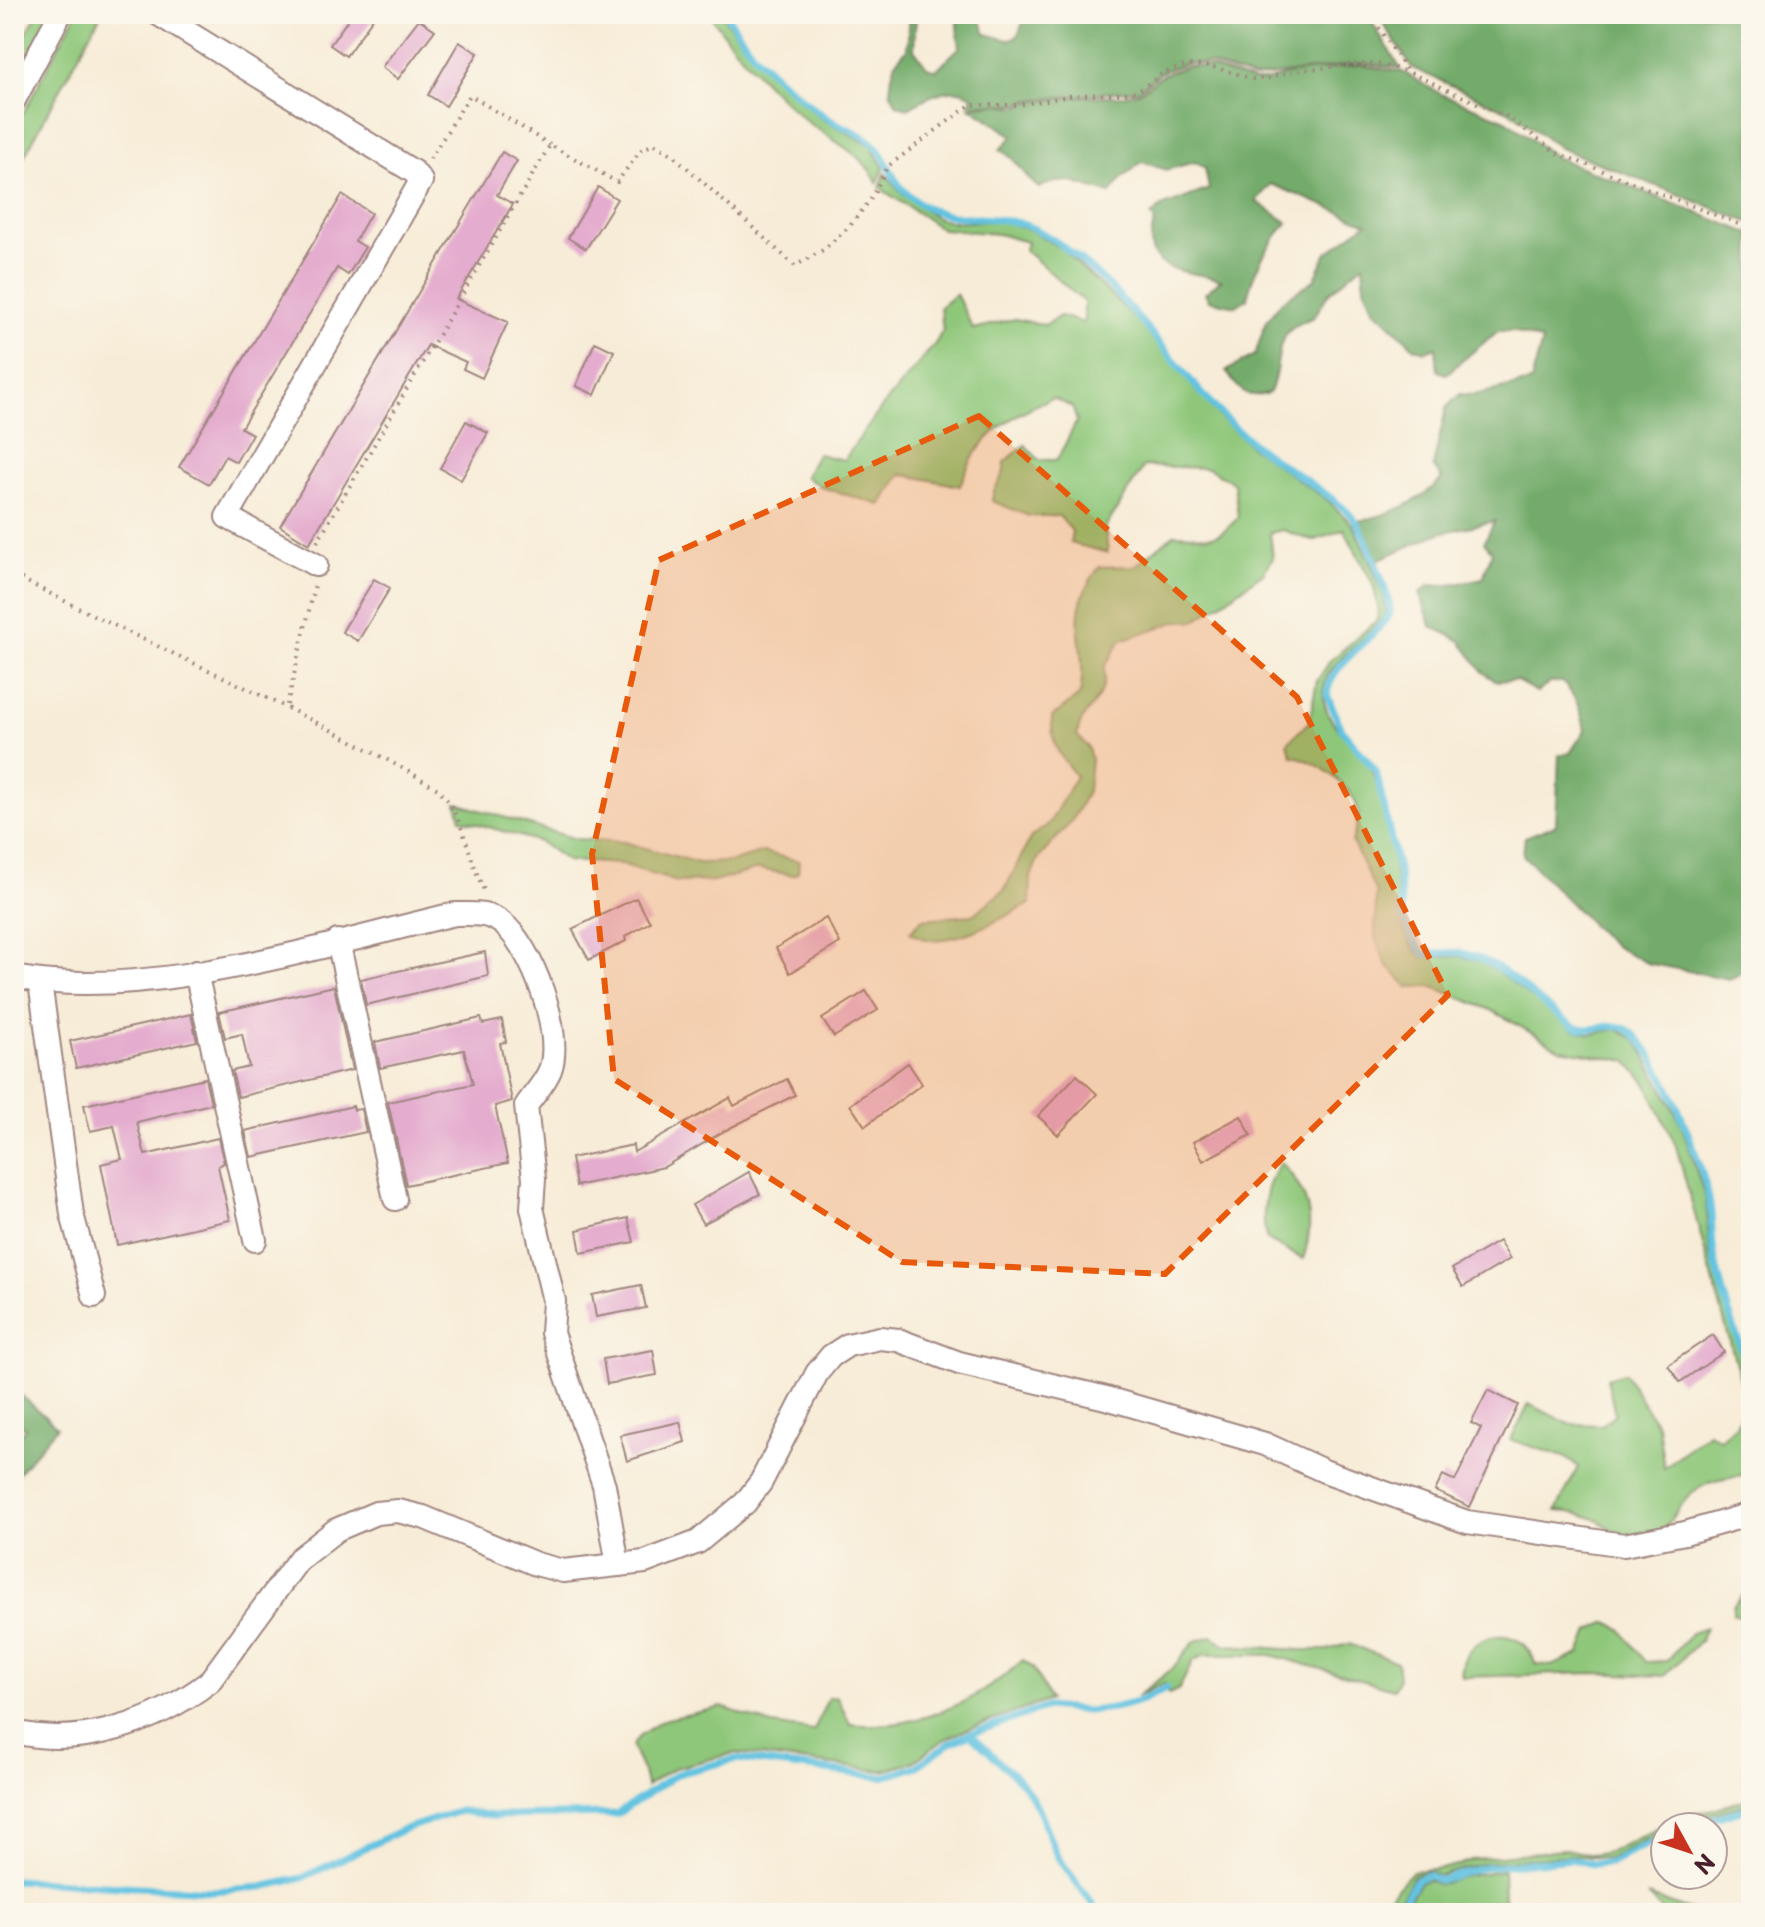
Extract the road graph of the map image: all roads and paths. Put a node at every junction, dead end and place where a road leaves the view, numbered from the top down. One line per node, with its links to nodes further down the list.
1 (60, 14): 5 (street)
2 (158, 14): 7 (street)
3 (1370, 14): 4 (path)
4 (1408, 72): 6 (path); 8 (path)
5 (14, 100)
6 (550, 145): 7 (path); 9 (path)
7 (414, 172): 9 (street)
8 (1751, 229)
9 (316, 565): 11 (path)
10 (14, 575): 11 (path)
11 (287, 705): 12 (path)
12 (503, 923): 13 (street); 21 (street)
13 (338, 941): 14 (street); 17 (street)
14 (196, 972): 16 (street); 18 (street)
15 (14, 977): 16 (street)
16 (40, 982): 19 (street)
17 (395, 1199)
18 (255, 1240)
19 (94, 1296)
20 (1751, 1514): 21 (street)
21 (618, 1565): 22 (street)
22 (14, 1732)

